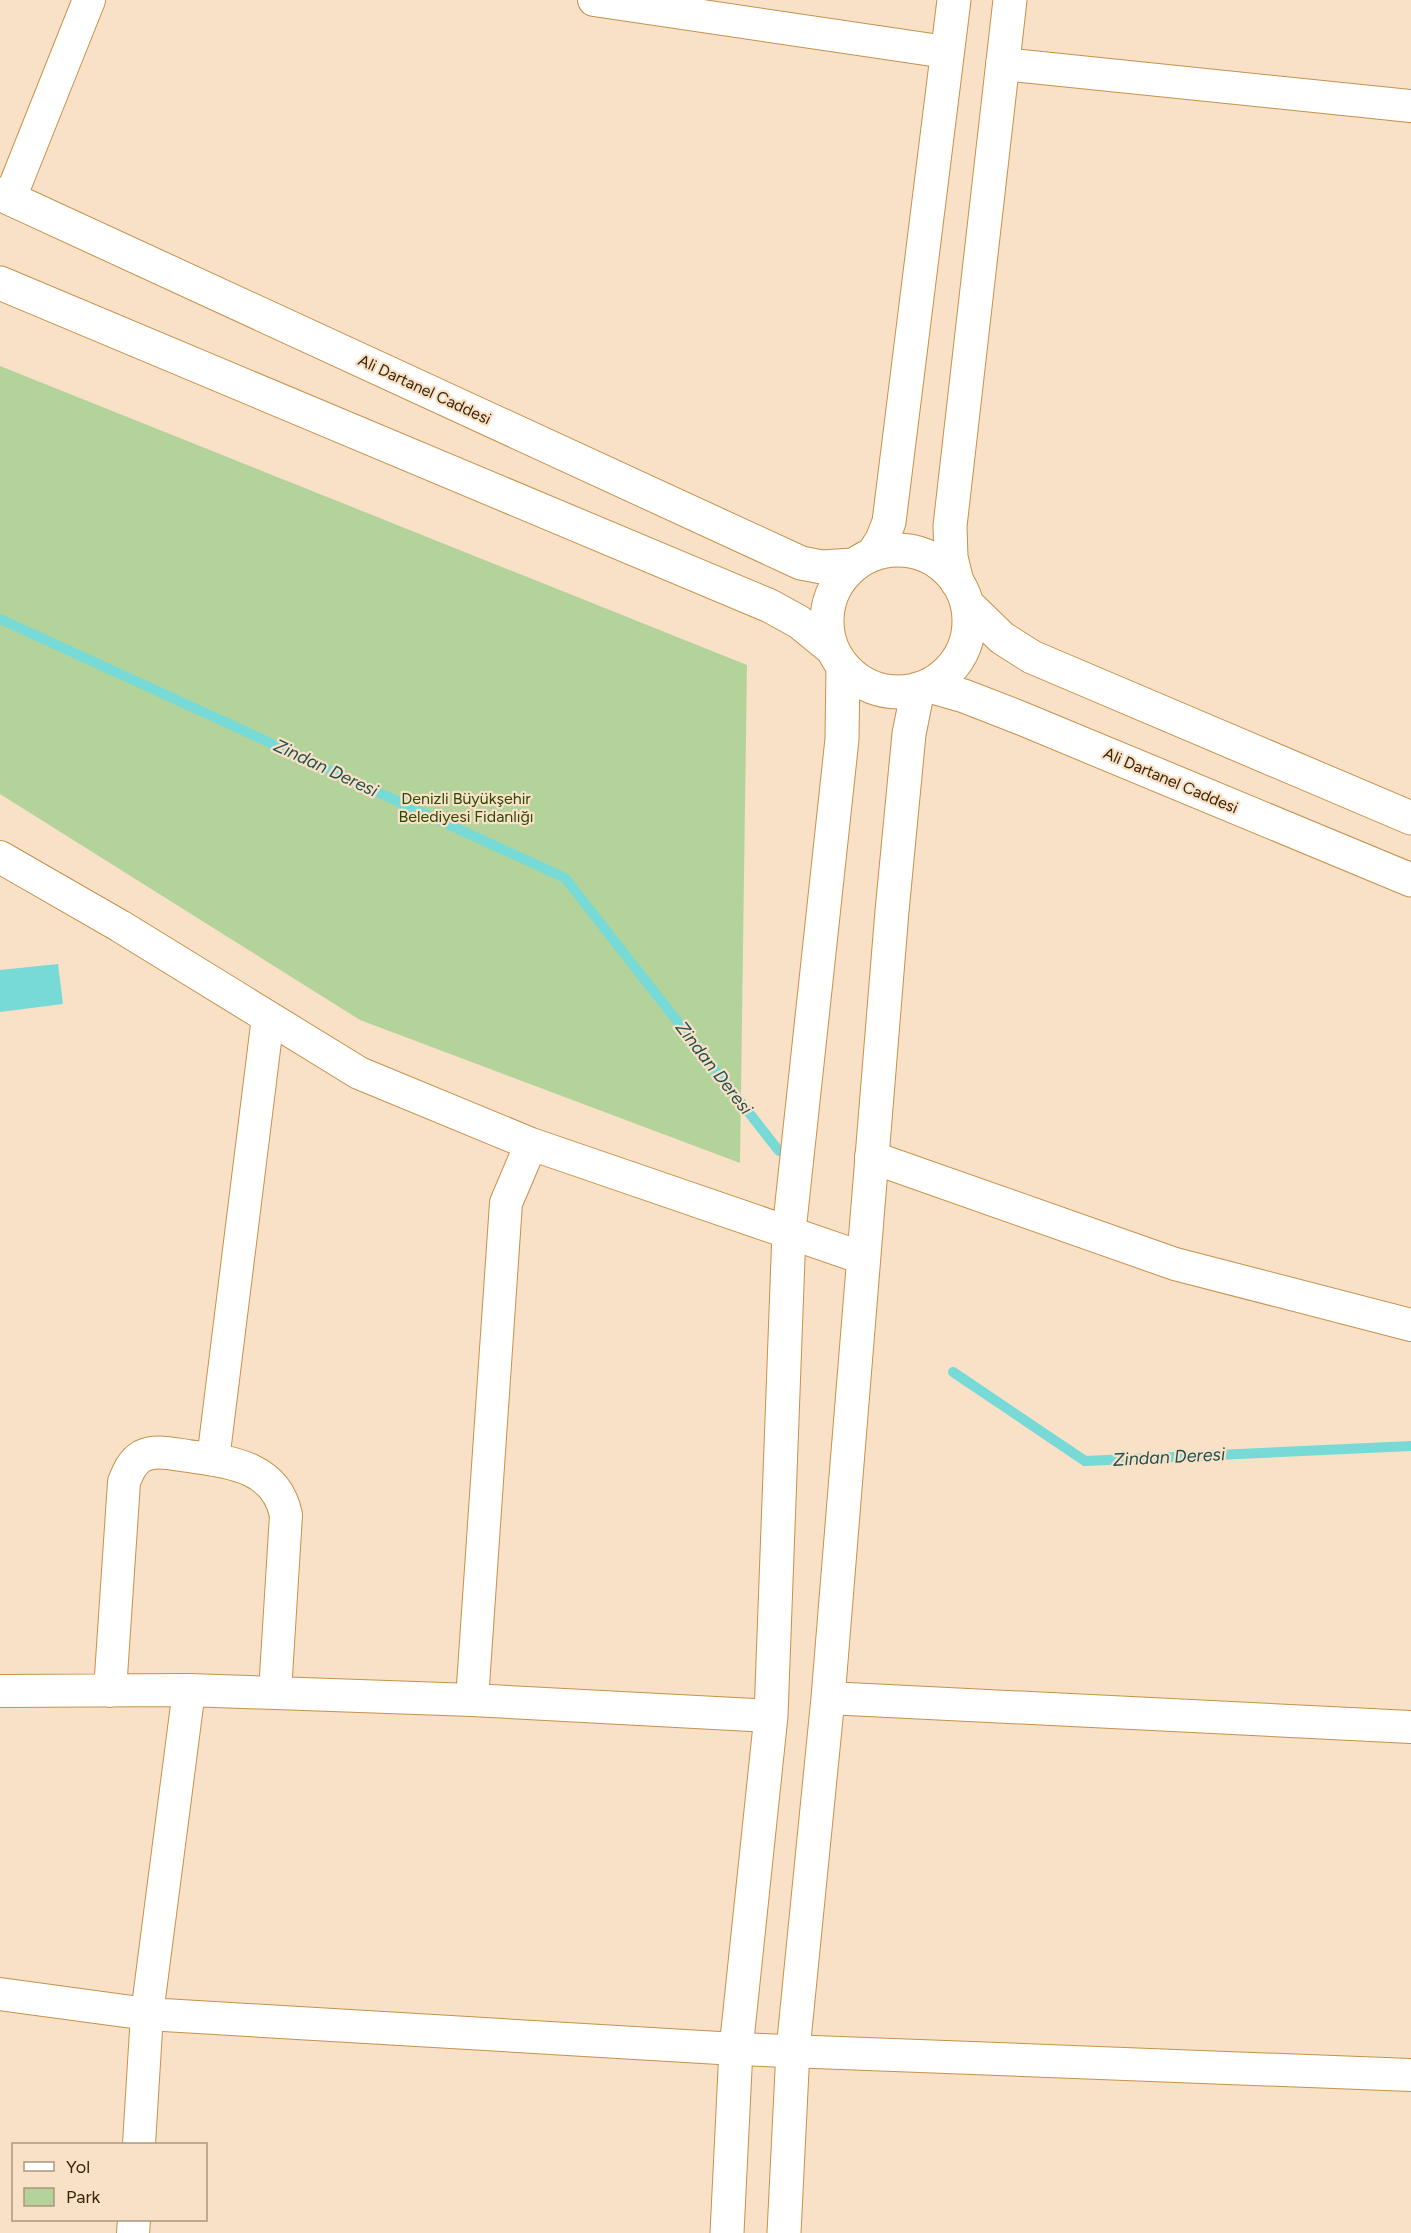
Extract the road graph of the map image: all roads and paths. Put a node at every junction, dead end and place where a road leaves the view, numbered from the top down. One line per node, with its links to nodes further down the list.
1 (88, 0): 8 (street)
2 (594, 0): 5 (street)
3 (954, 0): 5 (street)
4 (1010, 0): 6 (street)
5 (946, 52): 10 (street)
6 (1002, 63): 7 (street); 11 (street)
7 (1411, 106)
8 (5, 196): 10 (street, Ali Dartanel Caddesi)
9 (0, 283): 12 (street, Ali Dartanel Caddesi)
10 (863, 560): 11 (street, Ali Dartanel Caddesi); 12 (street)
11 (962, 593): 13 (street); 14 (street, Ali Dartanel Caddesi)
12 (837, 658): 13 (street, Ali Dartanel Caddesi); 20 (street)
13 (924, 687): 16 (street, Ali Dartanel Caddesi); 19 (street)
14 (1411, 818)
15 (0, 857): 17 (street)
16 (1411, 880)
17 (268, 1017): 18 (street); 23 (street)
18 (531, 1144): 20 (street); 29 (street)
19 (871, 1157): 21 (street); 22 (street)
20 (789, 1231): 21 (street); 30 (street)
21 (863, 1258): 28 (street)
22 (1411, 1325)
23 (213, 1460): 25 (street); 27 (street)
24 (189, 1690): 25 (street); 27 (street); 33 (street)
25 (110, 1691): 26 (street)
26 (0, 1692)
27 (275, 1692): 29 (street)
28 (828, 1698): 31 (street); 35 (street)
29 (472, 1700): 30 (street)
30 (771, 1716): 34 (street)
31 (1411, 1727)
32 (0, 1994): 33 (street)
33 (147, 2014): 34 (street); 37 (street)
34 (736, 2049): 35 (street); 38 (street)
35 (793, 2050): 36 (street); 39 (street)
36 (1411, 2075)
37 (139, 2143)
38 (727, 2233)
39 (784, 2233)

